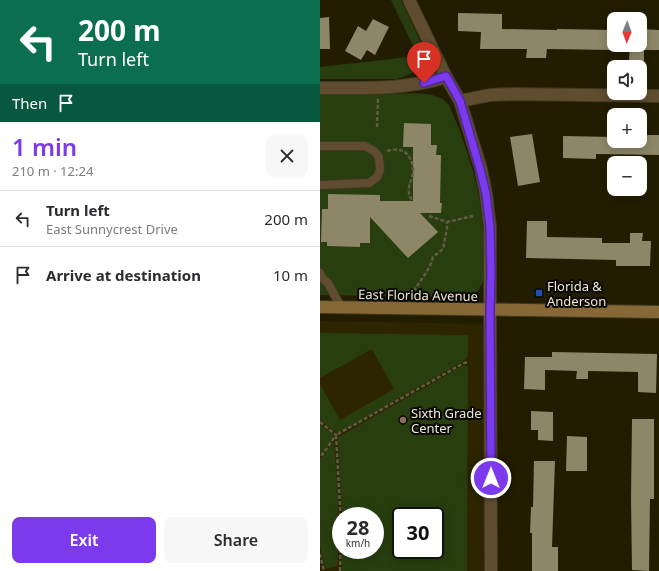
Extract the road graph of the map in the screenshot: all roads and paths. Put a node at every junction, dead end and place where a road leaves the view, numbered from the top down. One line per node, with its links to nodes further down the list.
1 (410, 0): 2 (street)
2 (446, 76): 3 (street); 6 (street)
3 (378, 87): 4 (street); 7 (path)
4 (320, 88)
5 (659, 96): 6 (street)
6 (460, 101): 19 (street)
7 (377, 127)
8 (320, 146): 9 (lane)
9 (376, 154): 10 (lane); 11 (path)
10 (320, 185)
11 (412, 201)
12 (429, 216): 14 (path)
13 (473, 216): 14 (path)
14 (446, 222): 16 (path)
15 (321, 278): 18 (lane)
16 (410, 296)
17 (320, 307): 18 (main road, East Florida Avenue)
18 (341, 307): 19 (main road, East Florida Avenue)
19 (490, 310): 20 (main road, East Florida Avenue); 28 (street)
20 (659, 312)
21 (469, 362): 23 (path)
22 (320, 422): 23 (path)
23 (336, 435): 24 (path); 27 (path)
24 (320, 458)
25 (320, 554): 26 (path)
26 (324, 571)
27 (340, 571)
28 (491, 571)

